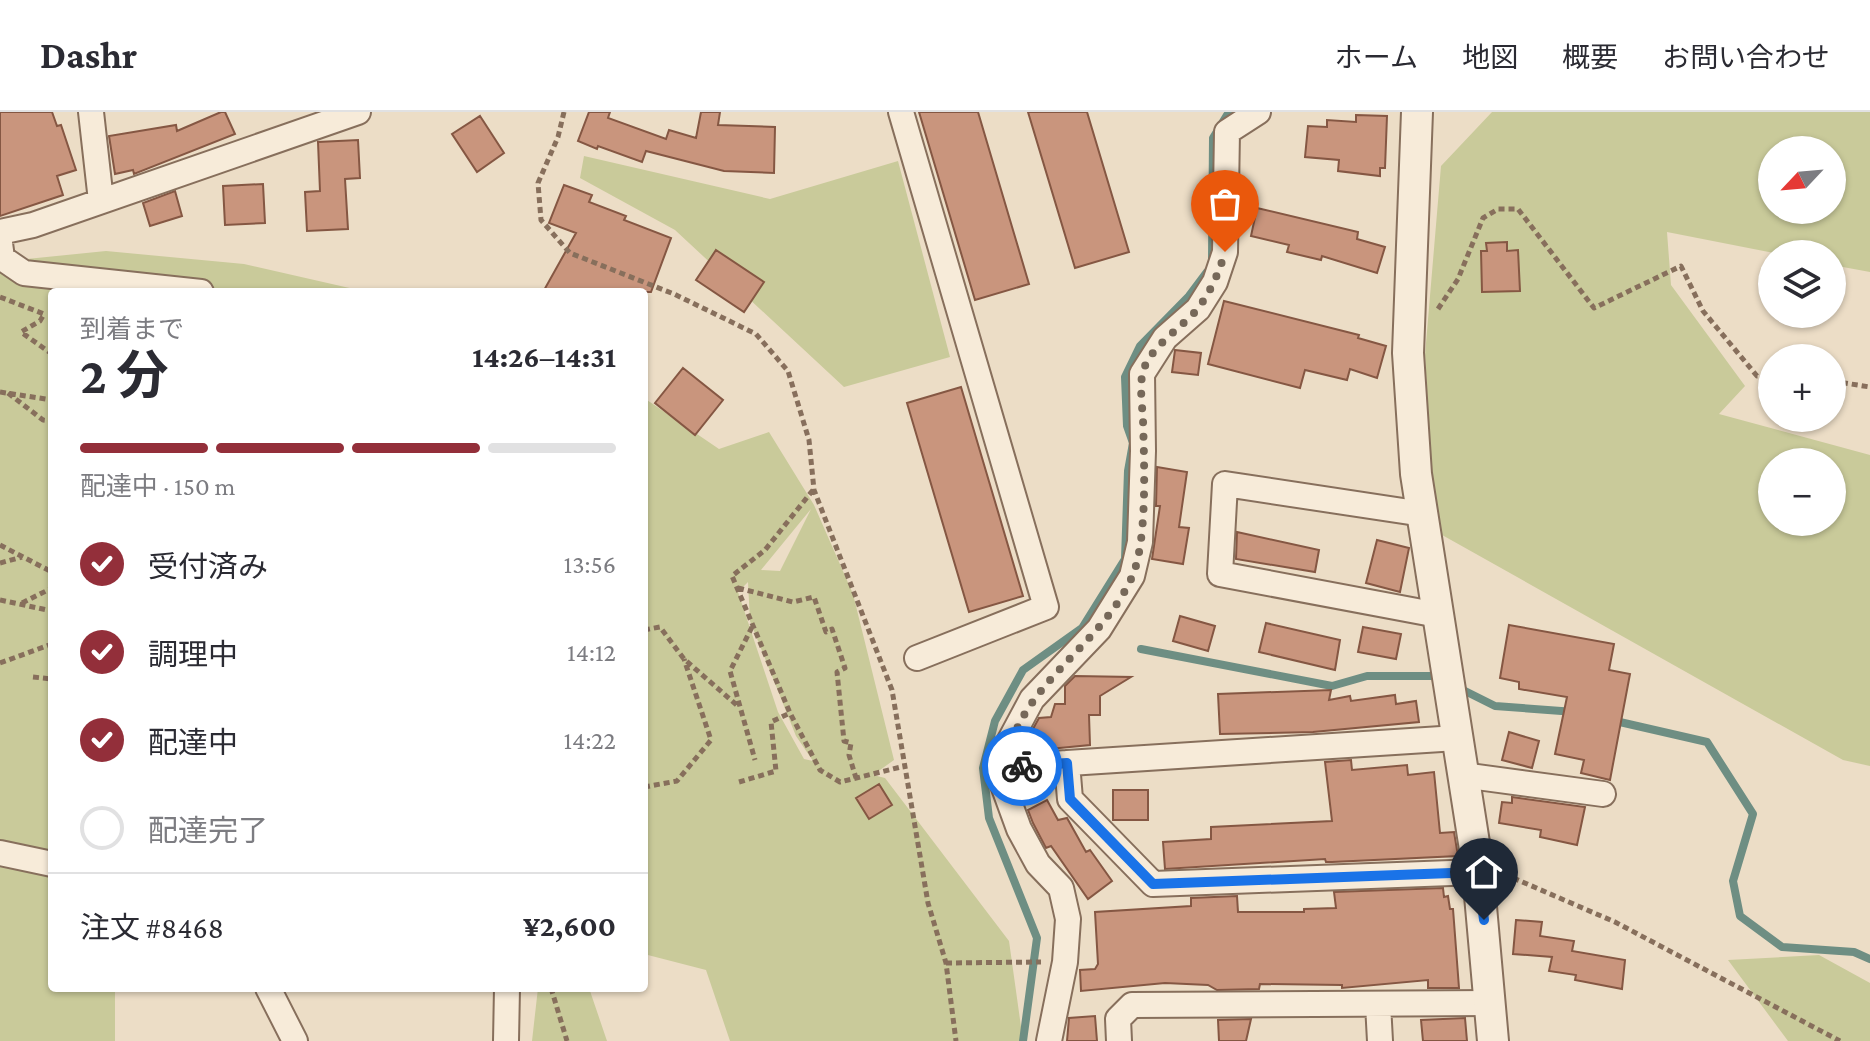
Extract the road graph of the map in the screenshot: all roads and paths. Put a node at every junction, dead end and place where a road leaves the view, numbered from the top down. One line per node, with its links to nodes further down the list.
1 (91, 112): 7 (street)
2 (358, 112): 7 (street)
3 (564, 112): 21 (path)
4 (901, 112): 36 (street)
5 (1258, 112): 47 (street)
6 (1417, 112): 22 (street)
7 (101, 201): 8 (street)
8 (0, 232)
9 (0, 243): 10 (street)
10 (164, 288)
11 (0, 297): 13 (path)
12 (1433, 316): 14 (path)
13 (48, 351)
14 (1758, 376)
15 (1846, 383): 16 (path)
16 (1870, 387)
17 (0, 392): 18 (path)
18 (8, 393): 19 (path); 20 (path)
19 (48, 399)
20 (48, 421)
21 (814, 490): 27 (path); 46 (path)
22 (1423, 514): 32 (street); 32 (street)
23 (0, 545): 24 (path)
24 (23, 557): 25 (path); 26 (path)
25 (0, 563)
26 (48, 570)
27 (737, 588): 33 (path); 49 (path)
28 (48, 590): 30 (path)
29 (0, 600): 30 (path)
30 (21, 604): 31 (path)
31 (48, 610)
32 (1438, 615): 43 (street)
33 (752, 626): 41 (path); 42 (path)
34 (648, 629): 37 (path)
35 (48, 645): 38 (path)
36 (917, 658)
37 (684, 659): 41 (path); 51 (path)
38 (0, 663)
39 (33, 677): 40 (path)
40 (48, 679)
41 (740, 707): 44 (path)
42 (790, 713): 49 (path); 50 (path)
43 (1457, 738): 45 (street); 48 (street)
44 (755, 760)
45 (1067, 763): 47 (street); 55 (street)
46 (905, 766): 49 (path); 57 (path)
47 (1006, 767): 56 (street)
48 (1462, 775): 52 (street); 55 (street)
49 (856, 778)
50 (739, 782)
51 (648, 786)
52 (1603, 794)
53 (0, 853): 54 (street)
54 (48, 863)
55 (1478, 867): 61 (street); 71 (path)
56 (1065, 962): 57 (path); 67 (street)
57 (946, 963): 66 (path)
58 (270, 992): 63 (street)
59 (507, 992): 64 (street)
60 (552, 992): 65 (path)
61 (1491, 1003): 62 (street); 70 (street)
62 (1378, 1004): 68 (street); 69 (street)
63 (295, 1041)
64 (506, 1041)
65 (567, 1041)
66 (956, 1041)
67 (1049, 1041)
68 (1119, 1041)
69 (1380, 1041)
70 (1493, 1041)
71 (1840, 1041)

